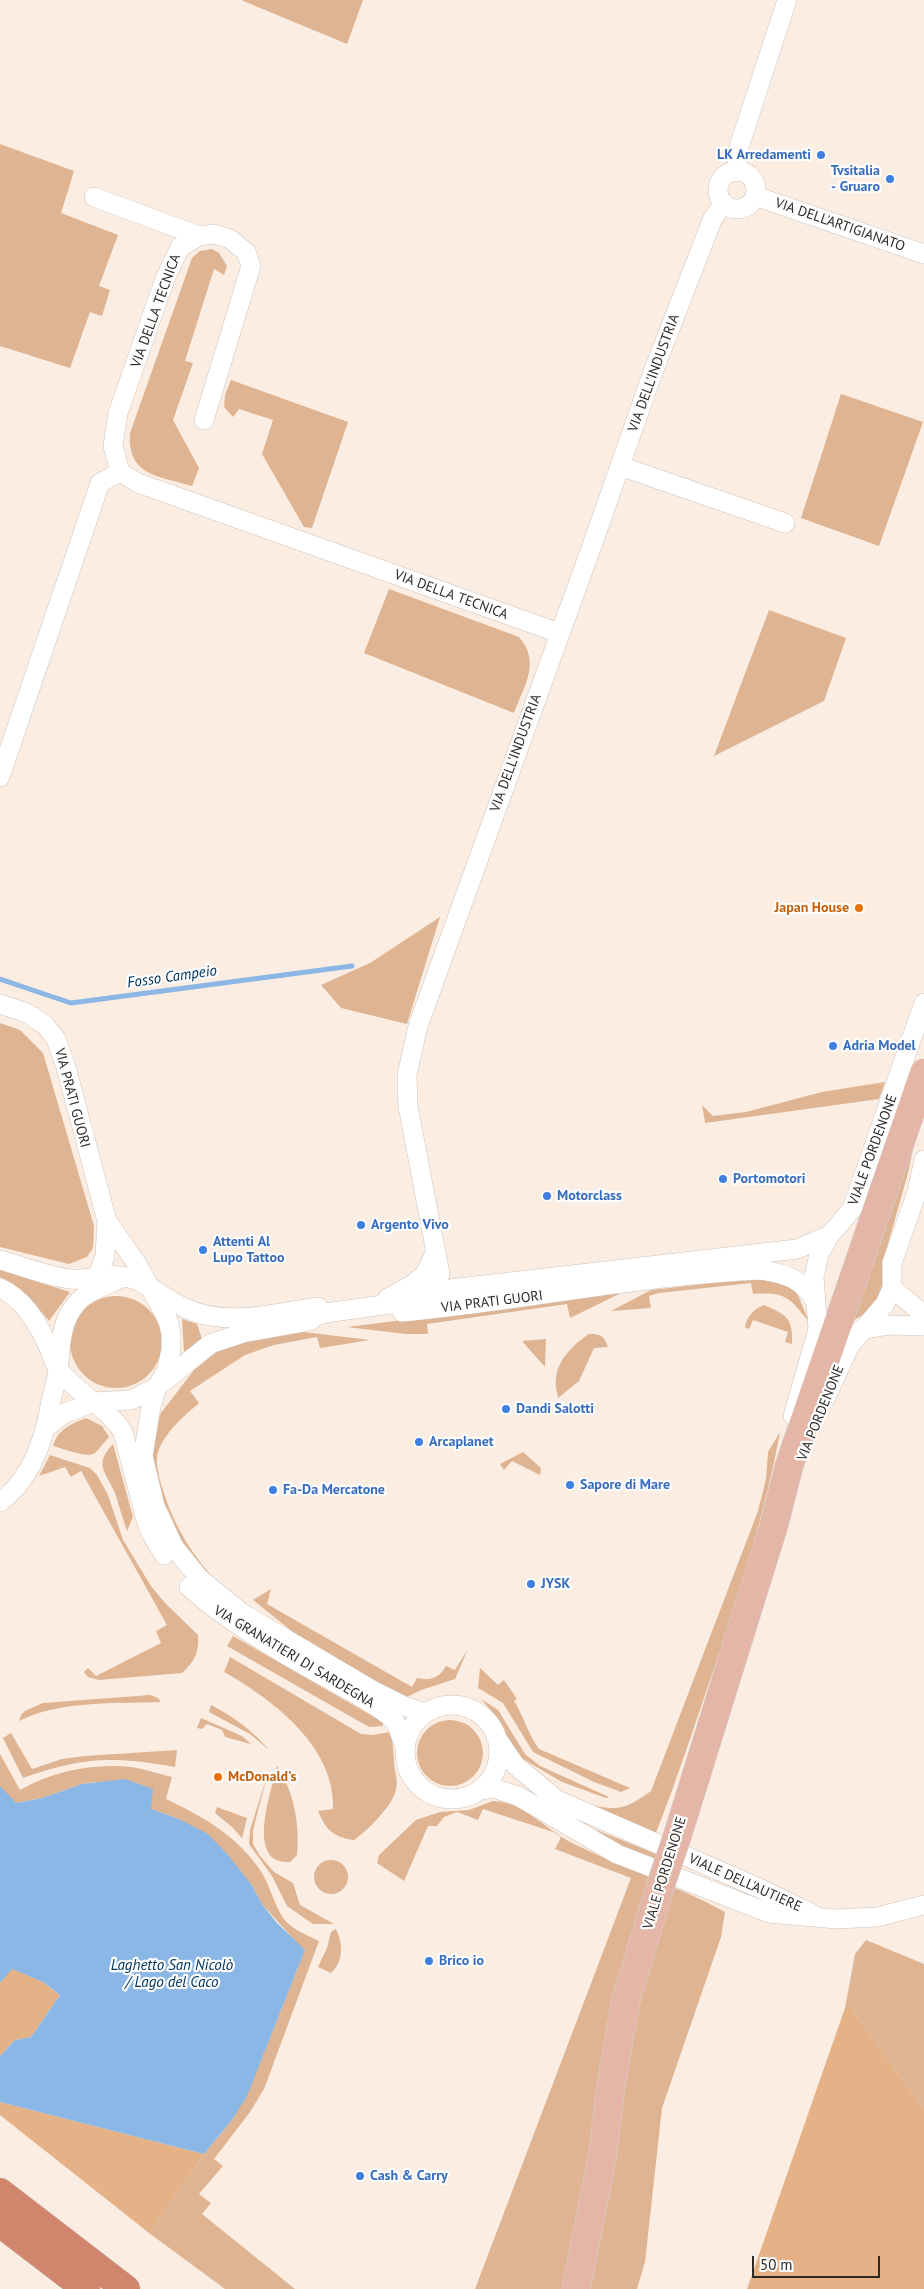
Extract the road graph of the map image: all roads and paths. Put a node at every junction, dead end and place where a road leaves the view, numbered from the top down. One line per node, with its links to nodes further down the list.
1 (787, 0): 2 (street)
2 (736, 172): 3 (street); 5 (street)
3 (755, 196): 5 (street); 7 (street, VIA DELL'ARTIGIANATO)
4 (94, 197): 6 (street)
5 (724, 203): 9 (street, VIA DELL'INDUSTRIA)
6 (199, 236): 8 (street); 10 (street, VIA DELLA TECNICA)
7 (924, 254)
8 (204, 420)
9 (620, 466): 11 (street); 12 (street, VIA DELL'INDUSTRIA)
10 (120, 472): 12 (street, VIA DELLA TECNICA); 13 (street)
11 (785, 523)
12 (559, 633): 21 (street, VIA DELL'INDUSTRIA)
13 (0, 777)
14 (924, 1003): 20 (street, VIALE PORDENONE)
15 (0, 1004): 19 (street, VIA PRATI GUORI)
16 (924, 1073): 39 (main road, VIALE PORDENONE)
17 (924, 1160): 18 (street, VIA PORDENONE)
18 (921, 1187): 27 (street, VIA PORDENONE)
19 (107, 1221): 23 (street, VIA PRATI GUORI); 25 (street, VIA PRATI GUORI)
20 (830, 1235): 28 (street, VIA PRATI GUORI); 30 (street, VIALE PORDENONE)
21 (436, 1251): 28 (street, VIA DELL'INDUSTRIA); 29 (street)
22 (0, 1260): 23 (street, VIA PRATI GUORI)
23 (98, 1275): 24 (street, VIA PRATI GUORI)
24 (126, 1277): 25 (street, VIA PRATI GUORI); 35 (street)
25 (149, 1285): 29 (street, VIA PRATI GUORI); 36 (street)
26 (0, 1288): 35 (street, VIA GRANATIERI DI SARDEGNA)
27 (892, 1288): 31 (street); 34 (street, VIA PORDENONE)
28 (434, 1290): 29 (street, VIA PRATI GUORI); 32 (street)
29 (387, 1299)
30 (815, 1302): 32 (street, VIA PRATI GUORI); 39 (street, VIALE PORDENONE)
31 (924, 1315)
32 (300, 1322): 36 (street, VIA PRATI GUORI)
33 (924, 1326): 34 (street)
34 (861, 1330): 40 (street, VIA PORDENONE)
35 (58, 1369): 37 (street, VIA GRANATIERI DI SARDEGNA); 38 (street)
36 (164, 1383): 37 (street); 42 (street, VIA GRANATIERI DI SARDEGNA)
37 (94, 1402): 38 (street); 44 (street, VIA GRANATIERI DI SARDEGNA)
38 (47, 1427): 41 (street)
39 (789, 1466): 40 (main road, VIALE PORDENONE)
40 (782, 1496): 52 (main road, VIALE PORDENONE, bridge)
41 (0, 1502)
42 (424, 1713): 43 (street); 44 (street)
43 (496, 1737): 45 (street); 47 (street, VIALE DELL'AUTIERE)
44 (405, 1746): 45 (street, VIA GRANATIERI DI SARDEGNA)
45 (477, 1791): 47 (street, VIALE DELL'AUTIERE)
46 (924, 1905): 47 (street, VIALE DELL'AUTIERE)
47 (821, 1918)
48 (0, 2192): 51 (highway)
49 (0, 2223): 50 (highway)
50 (86, 2289)
51 (126, 2289)
52 (576, 2289)

